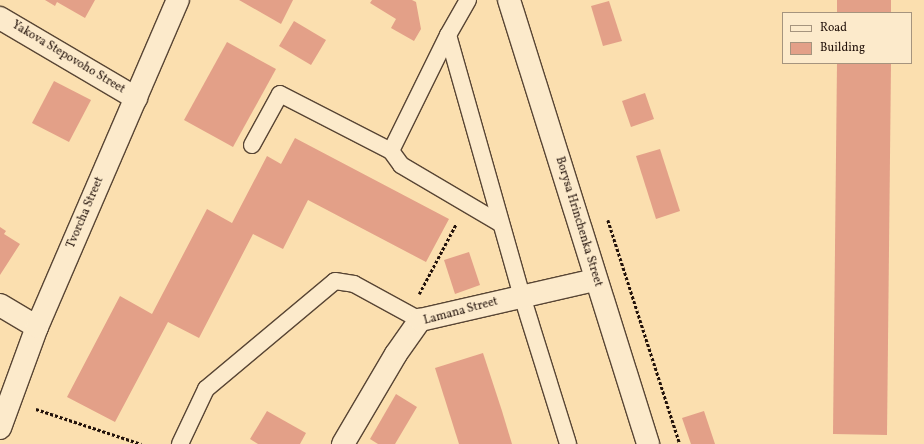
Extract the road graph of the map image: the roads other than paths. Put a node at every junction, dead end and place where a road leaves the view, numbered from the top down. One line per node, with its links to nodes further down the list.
1 (178, 0): 6 (street, Tvorcha Street)
2 (468, 0): 5 (lane)
3 (509, 0): 10 (street, Borysa Hrinchenka Street)
4 (0, 18): 6 (street, Yakova Stepovoho Street)
5 (448, 35): 8 (lane); 9 (lane)
6 (136, 98): 14 (street, Tvorcha Street)
7 (252, 145): 8 (lane)
8 (391, 151): 9 (lane)
9 (501, 224): 11 (lane)
10 (595, 280): 11 (street, Lamana Street); 19 (street, Borysa Hrinchenka Street)
11 (522, 296): 13 (street, Lamana Street); 18 (lane)
12 (0, 305): 14 (street)
13 (414, 317): 16 (lane); 17 (street, Lamana Street)
14 (37, 327): 15 (street, Tvorcha Street)
15 (0, 428)
16 (180, 444)
17 (343, 444)
18 (568, 444)
19 (648, 444)

